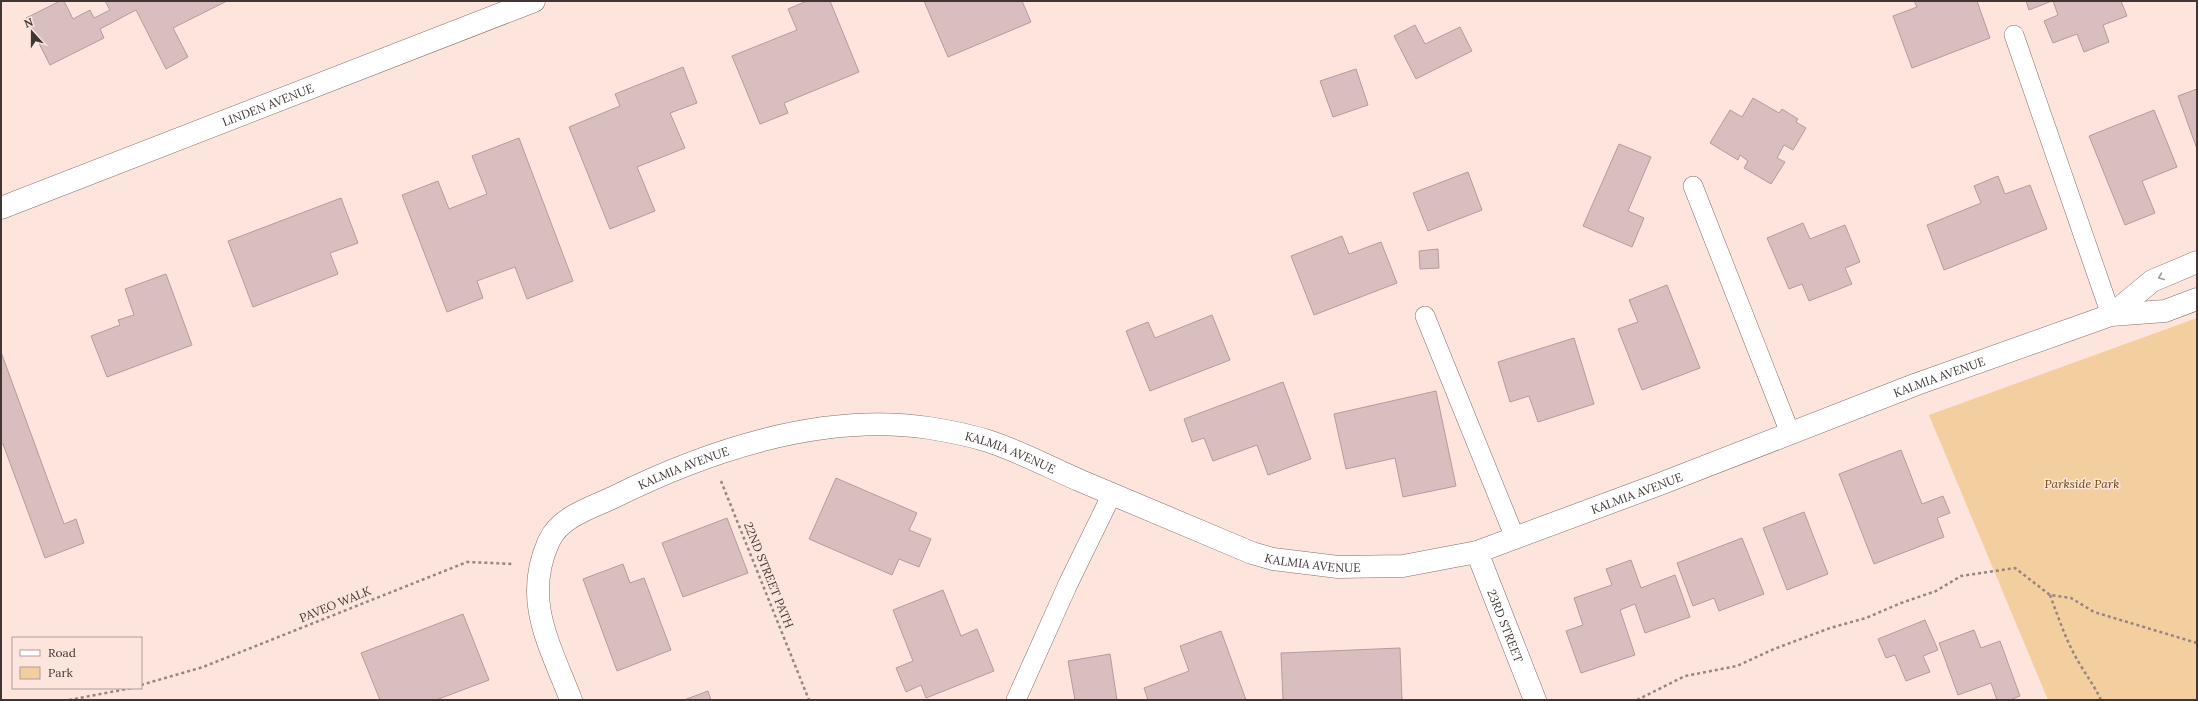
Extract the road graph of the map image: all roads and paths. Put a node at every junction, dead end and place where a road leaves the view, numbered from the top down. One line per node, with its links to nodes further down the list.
1 (534, 1): 4 (street, LINDEN AVENUE)
2 (2014, 35): 7 (lane)
3 (1693, 186): 9 (lane)
4 (1, 208)
5 (2197, 262): 7 (street, KALMIA AVENUE, one-way to 7)
6 (2197, 299): 7 (street, KALMIA AVENUE)
7 (2111, 315): 9 (street, KALMIA AVENUE)
8 (1425, 316): 12 (lane)
9 (1790, 433): 12 (street, KALMIA AVENUE)
10 (711, 457): 11 (street, KALMIA AVENUE); 14 (street, KALMIA AVENUE); 21 (path, 22ND STREET PATH)
11 (1112, 494): 13 (street, KALMIA AVENUE); 22 (lane)
12 (1515, 538): 13 (street, KALMIA AVENUE)
13 (1477, 552): 23 (street, 23RD STREET)
14 (540, 566): 17 (path, PAVEO WALK); 20 (street, KALMIA AVENUE)
15 (2050, 595): 16 (path); 24 (path); 25 (path)
16 (2197, 643)
17 (142, 685)
18 (127, 689): 19 (path)
19 (69, 700)
20 (571, 700)
21 (809, 700)
22 (1016, 700)
23 (1535, 700)
24 (1637, 700)
25 (2101, 700)

